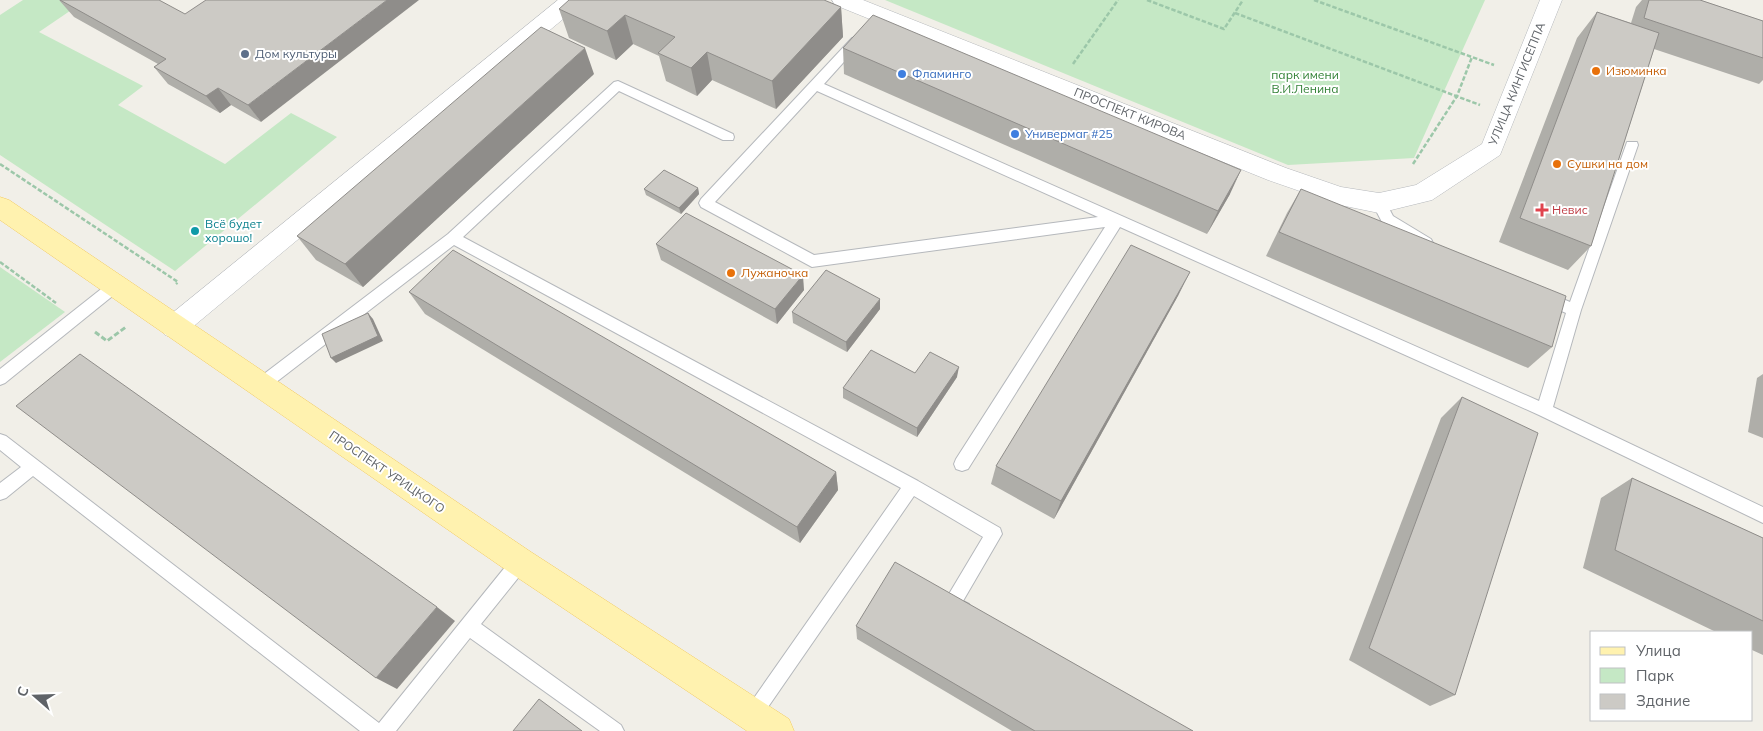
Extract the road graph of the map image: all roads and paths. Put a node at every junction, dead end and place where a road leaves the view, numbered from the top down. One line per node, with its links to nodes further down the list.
1 (572, 0): 30 (street)
2 (843, 0): 9 (street, ПРОСПЕКТ КИРОВА)
3 (1118, 0): 13 (path)
4 (1147, 0): 8 (path)
5 (1243, 0): 8 (path)
6 (1314, 0): 10 (path)
7 (1551, 0): 11 (street, УЛИЦА КИНГИСЕППА)
8 (1235, 13): 14 (path)
9 (874, 22): 12 (lane); 13 (street, ПРОСПЕКТ КИРОВА)
10 (1472, 57): 11 (path); 14 (path)
11 (1522, 75): 15 (street, УЛИЦА КИНГИСЕППА)
12 (815, 85): 23 (lane); 23 (lane)
13 (1058, 85): 21 (street, ПРОСПЕКТ КИРОВА)
14 (1457, 96): 15 (path); 19 (path)
15 (1507, 115): 20 (street, УЛИЦА КИНГИСЕППА)
16 (728, 137): 24 (lane)
17 (1632, 145): 29 (lane)
18 (0, 164): 28 (path)
19 (1409, 170)
20 (1423, 193): 21 (street, ПРОСПЕКТ КИРОВА)
21 (1379, 203): 25 (lane)
22 (0, 207): 26 (main road, ПРОСПЕКТ УРИЦКОГО)
23 (1117, 220): 33 (lane); 35 (lane)
24 (454, 238): 32 (lane); 37 (lane)
25 (1435, 248)
26 (115, 286): 28 (main road, ПРОСПЕКТ УРИЦКОГО); 31 (lane)
27 (1530, 291): 29 (lane)
28 (149, 309): 30 (main road, ПРОСПЕКТ УРИЦКОГО)
29 (1574, 310): 33 (lane)
30 (174, 327): 32 (main road, ПРОСПЕКТ УРИЦКОГО)
31 (0, 378)
32 (261, 386): 40 (main road, ПРОСПЕКТ УРИЦКОГО)
33 (1544, 410): 39 (lane)
34 (0, 441): 36 (lane)
35 (962, 464)
36 (33, 467): 38 (lane); 44 (lane)
37 (912, 486): 41 (lane); 43 (lane)
38 (0, 493)
39 (1763, 515)
40 (520, 562): 42 (lane); 43 (main road, ПРОСПЕКТ УРИЦКОГО)
41 (978, 618)
42 (469, 626): 45 (lane); 46 (lane)
43 (765, 723)
44 (375, 731)
45 (384, 731)
46 (615, 731)

